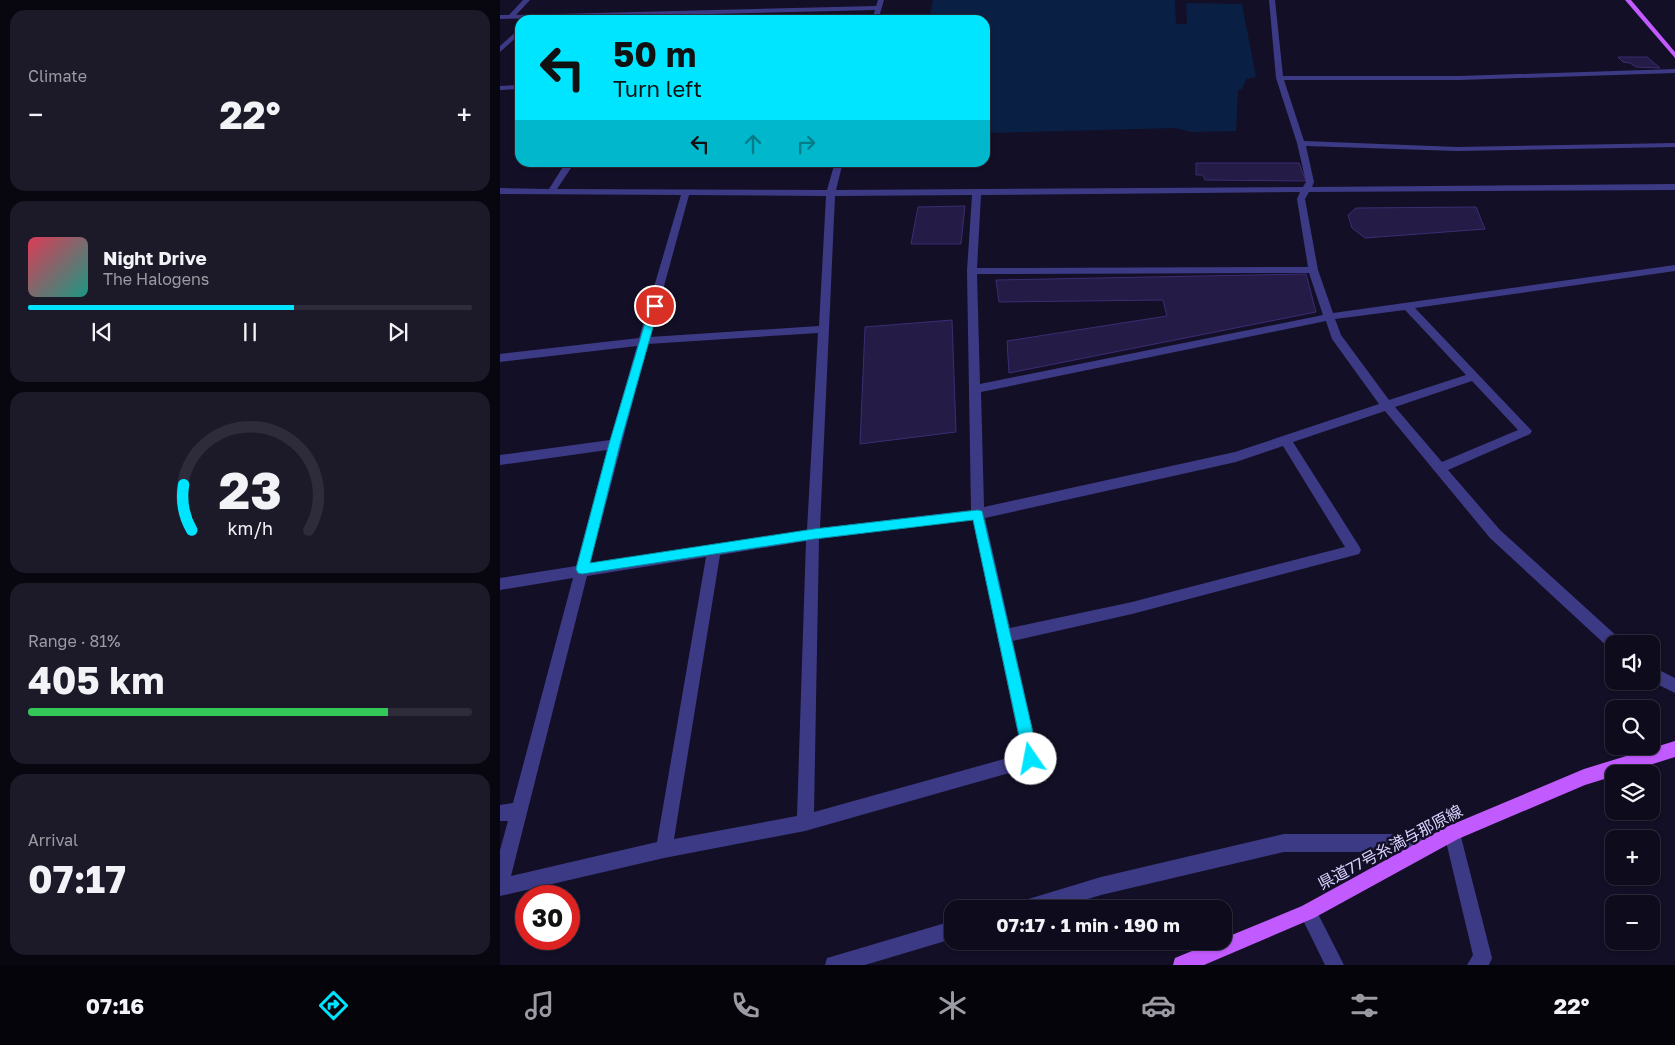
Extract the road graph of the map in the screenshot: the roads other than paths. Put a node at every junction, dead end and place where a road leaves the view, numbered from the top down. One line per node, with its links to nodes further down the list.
1 (527, 0): 10 (street)
2 (881, 0): 5 (street)
3 (1272, 0): 17 (street)
4 (1628, 0): 15 (main road)
5 (879, 8): 6 (street); 9 (street)
6 (679, 9): 7 (street); 8 (street)
7 (582, 15)
8 (675, 15)
9 (877, 15)
10 (510, 16): 11 (street); 12 (street)
11 (515, 16)
12 (500, 17)
13 (515, 35): 14 (street)
14 (500, 50)
15 (1675, 56)
16 (1675, 71): 17 (street)
17 (1280, 78): 20 (street)
18 (515, 87): 19 (street)
19 (500, 88)
20 (1302, 143): 21 (street); 26 (street)
21 (1675, 145)
22 (568, 167): 25 (street)
23 (838, 167): 29 (street)
24 (1675, 188): 26 (street)
25 (552, 190): 27 (street); 28 (street)
26 (1308, 190): 30 (street); 33 (street)
27 (500, 191)
28 (686, 191): 29 (street); 37 (street)
29 (831, 192): 30 (street); 36 (street)
30 (977, 192): 32 (street)
31 (1675, 268): 34 (street)
32 (972, 270): 33 (street); 40 (street)
33 (1313, 270): 35 (street)
34 (1408, 307): 35 (street); 39 (street)
35 (1329, 318): 40 (street); 41 (street)
36 (825, 329): 37 (street); 47 (street)
37 (645, 341): 38 (street); 43 (street)
38 (500, 358)
39 (1474, 376): 41 (street); 45 (street)
40 (974, 389): 46 (street)
41 (1388, 407): 42 (street); 45 (street)
42 (1286, 441): 46 (street); 52 (street)
43 (615, 444): 44 (street); 49 (street)
44 (500, 460)
45 (1439, 469): 51 (street)
46 (978, 514): 47 (street); 52 (street)
47 (814, 534): 48 (street); 58 (street)
48 (714, 549): 49 (street); 61 (street)
49 (582, 569): 50 (street); 56 (street)
50 (500, 584)
51 (1605, 635)
52 (1005, 636): 58 (street)
53 (1660, 677): 54 (street)
54 (1675, 686)
55 (1675, 749): 59 (main road, 県道77号糸満与那原線)
56 (519, 811): 57 (street); 62 (street)
57 (500, 813)
58 (805, 823): 61 (street)
59 (1452, 833): 60 (main road, 県道77号糸満与那原線); 70 (street)
60 (1432, 843): 64 (street); 65 (main road, 県道77号糸満与那原線)
61 (664, 849): 63 (street)
62 (500, 883)
63 (500, 888)
64 (1055, 900)
65 (1308, 912): 68 (main road, 県道77号糸満与那原線); 69 (street)
66 (944, 932): 67 (street)
67 (834, 965)
68 (1182, 965)
69 (1335, 965)
70 (1476, 965)

